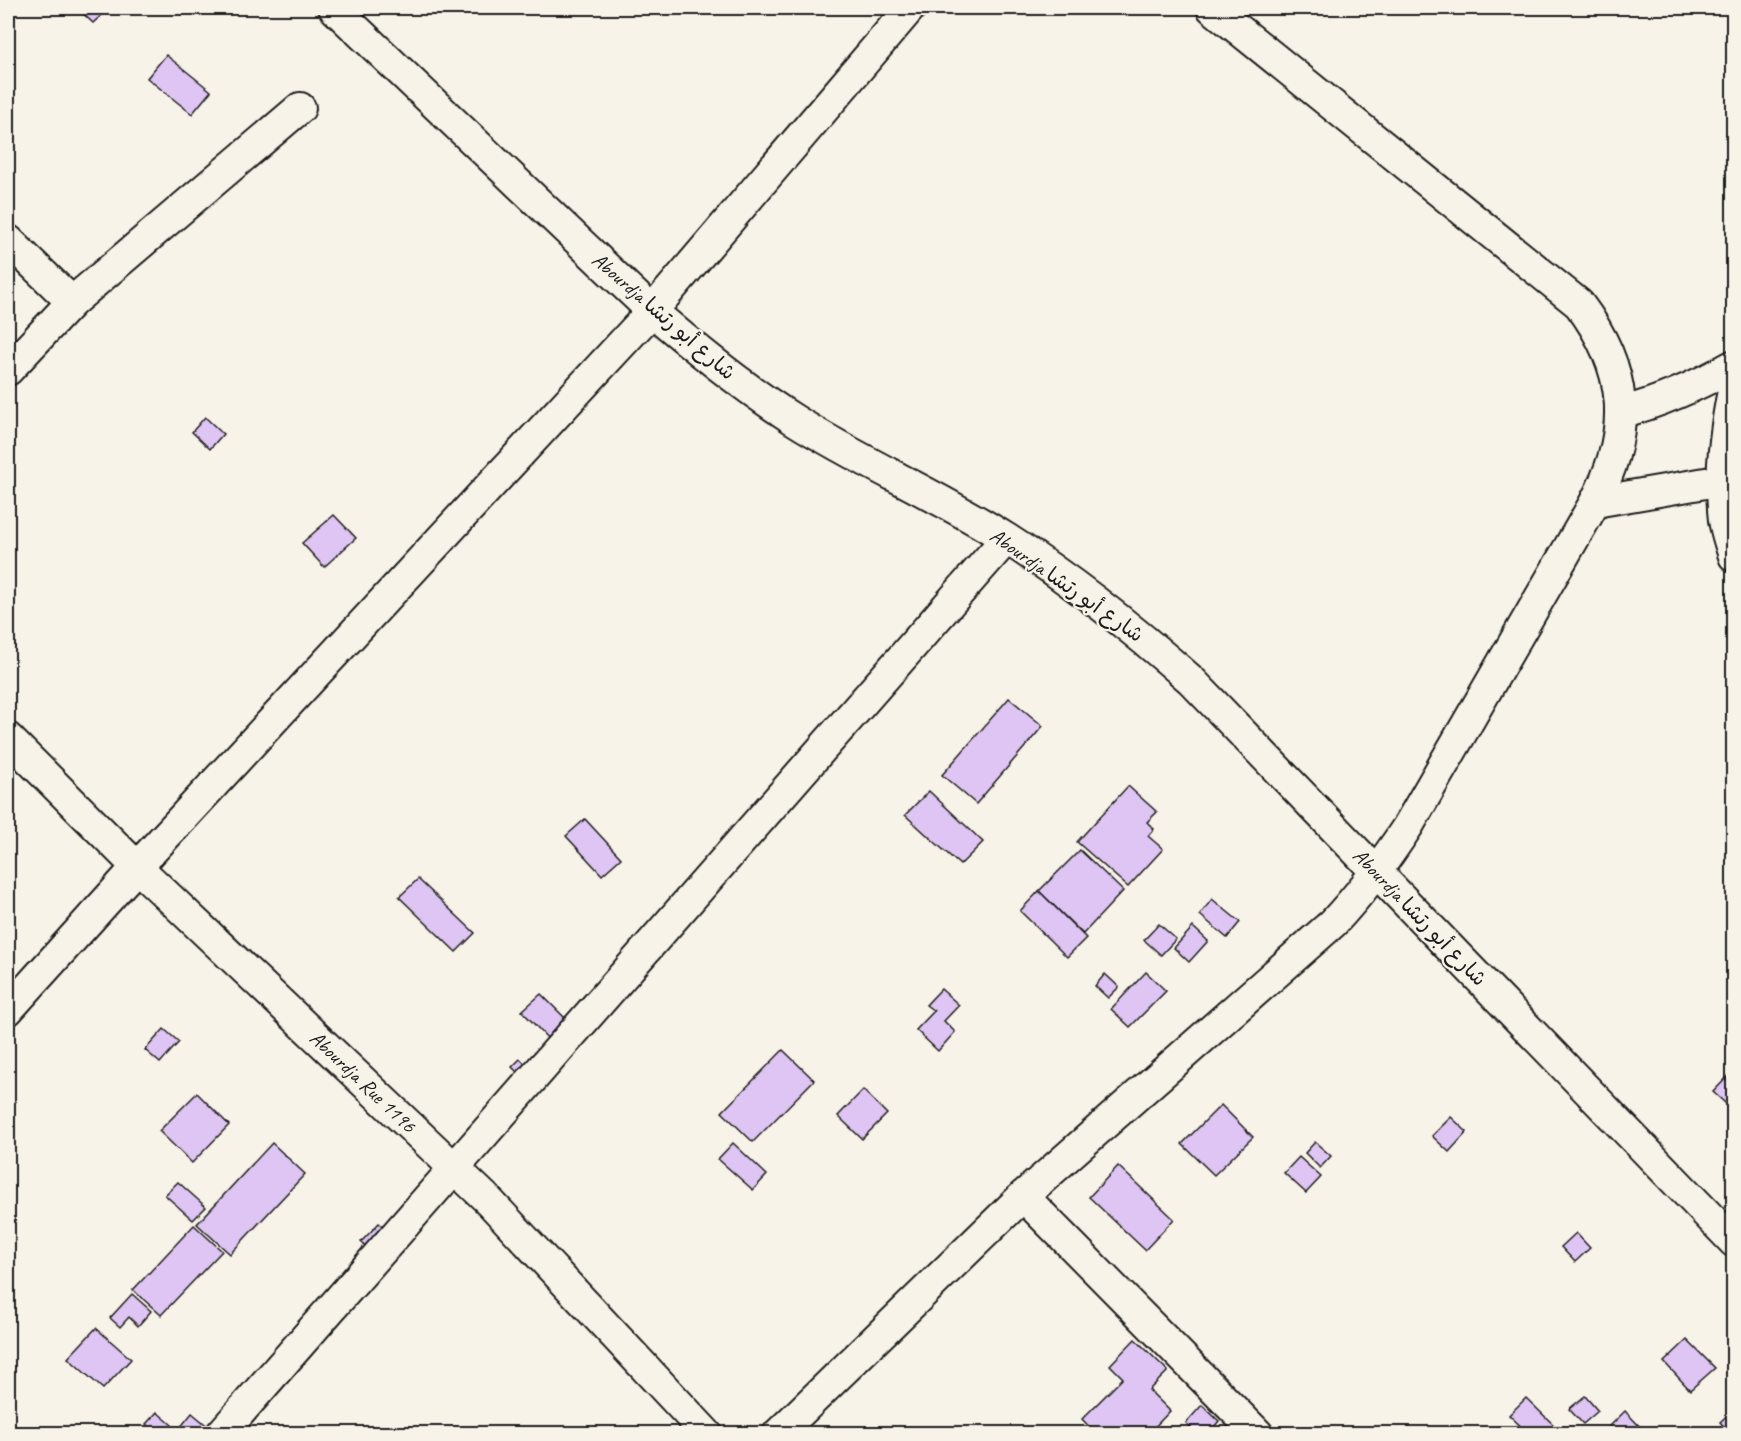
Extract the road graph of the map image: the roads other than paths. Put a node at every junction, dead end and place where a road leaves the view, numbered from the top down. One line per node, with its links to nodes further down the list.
1 (334, 8): 7 (street, Abourdja شارع أبو رتشا)
2 (910, 8): 7 (street)
3 (1212, 8): 11 (street)
4 (300, 108): 6 (street)
5 (8, 240): 6 (street)
6 (72, 302): 9 (street)
7 (652, 311): 14 (street, Abourdja شارع أبو رتشا); 17 (street)
8 (1734, 364): 11 (street)
9 (8, 370)
10 (1734, 386): 12 (street)
11 (1620, 413): 13 (street)
12 (1723, 480): 13 (street); 15 (street)
13 (1594, 502): 18 (street)
14 (1006, 539): 18 (street, Abourdja شارع أبو رتشا); 20 (street)
15 (1734, 556)
16 (8, 738): 17 (street, Abourdja Rue 1196)
17 (136, 867): 19 (street); 20 (street, Abourdja Rue 1196)
18 (1377, 871): 21 (street); 22 (street, Abourdja شارع أبو رتشا)
19 (8, 1010)
20 (454, 1168): 23 (street); 24 (street, Abourdja Rue 1196)
21 (1023, 1196): 25 (street); 26 (street)
22 (1734, 1242)
23 (221, 1434)
24 (707, 1434)
25 (778, 1434)
26 (1258, 1434)

